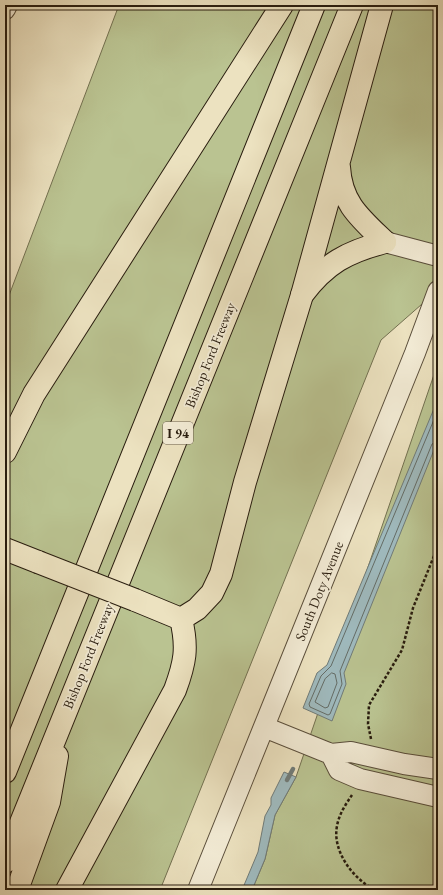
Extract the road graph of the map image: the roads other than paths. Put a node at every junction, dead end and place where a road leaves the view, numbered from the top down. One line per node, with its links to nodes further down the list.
1 (7, 5): 6 (street)
2 (282, 5): 12 (main road)
3 (314, 5): 19 (main road, I 94)
4 (352, 5): 15 (main road, Bishop Ford Freeway / I 94)
5 (382, 5): 7 (main road)
6 (5, 9)
7 (339, 160): 8 (main road); 11 (main road)
8 (384, 242): 9 (street); 11 (main road)
9 (438, 256)
10 (438, 291): 16 (street, South Doty Avenue)
11 (302, 295): 14 (main road)
12 (5, 452)
13 (5, 549): 14 (main road, bridge)
14 (181, 620): 23 (main road)
15 (63, 716): 21 (main road, Bishop Ford Freeway / I 94); 22 (main road)
16 (264, 727): 17 (street); 24 (street, South Doty Avenue)
17 (331, 754): 18 (street); 20 (street)
18 (438, 770)
19 (5, 772)
20 (438, 796)
21 (5, 862)
22 (17, 890)
23 (67, 890)
24 (198, 890)

